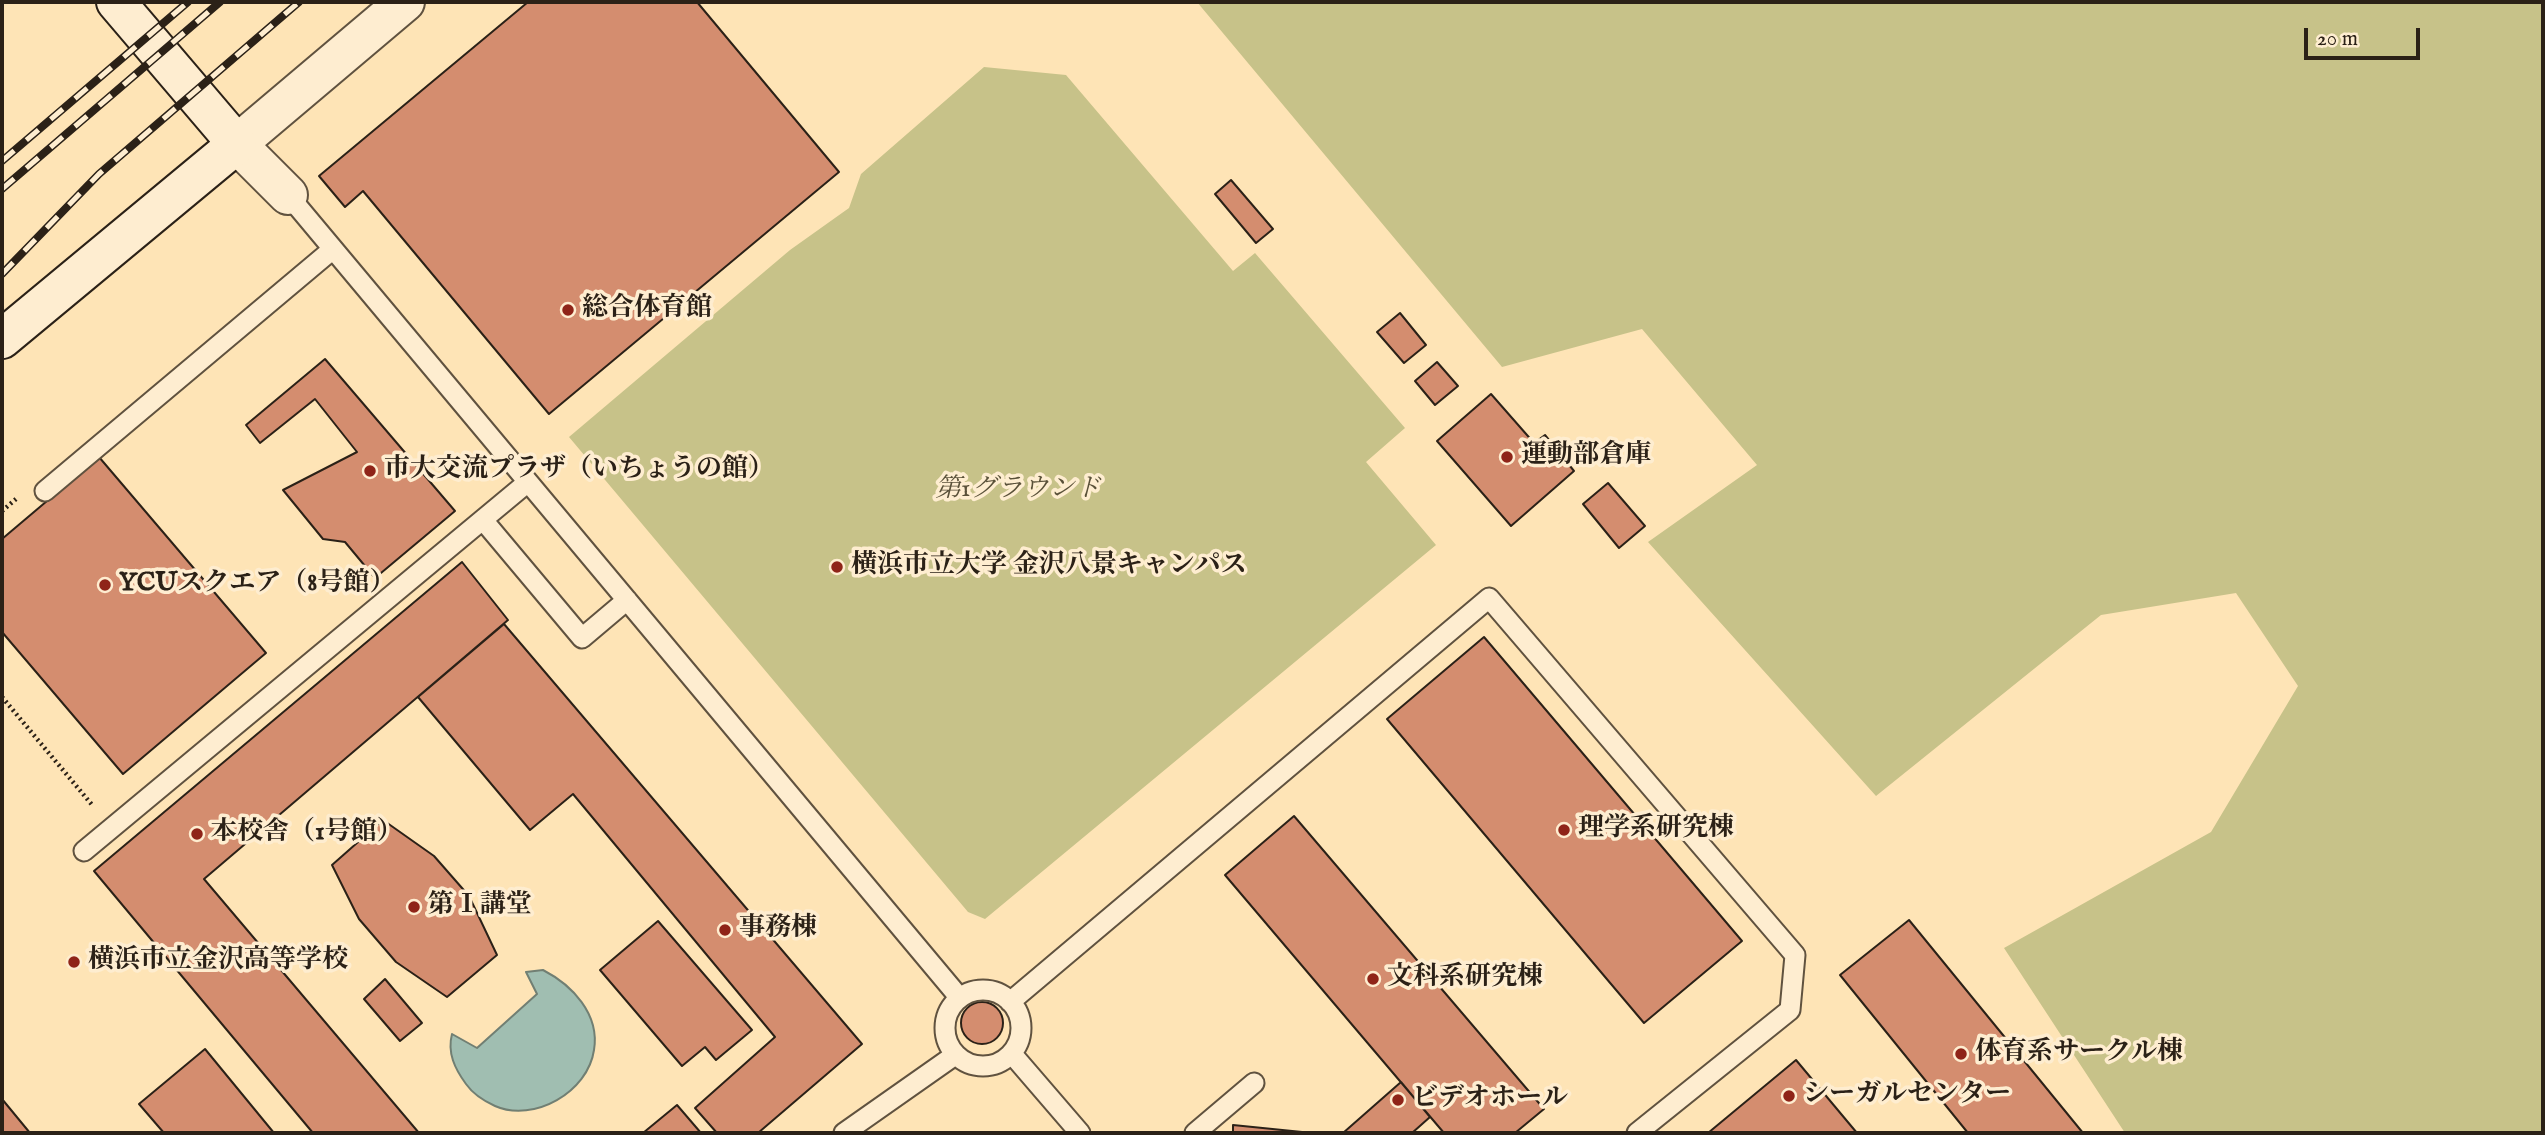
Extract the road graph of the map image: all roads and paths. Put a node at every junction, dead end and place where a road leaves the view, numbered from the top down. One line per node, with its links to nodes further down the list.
1 (116, 2): 3 (street)
2 (405, 2): 3 (street)
3 (237, 144): 4 (street); 6 (street)
4 (288, 195): 5 (lane)
5 (333, 249): 7 (lane); 8 (lane)
6 (2, 339)
7 (528, 482): 9 (lane); 10 (lane)
8 (45, 491)
9 (483, 520): 10 (lane); 12 (lane)
10 (627, 600): 14 (lane)
11 (2, 696): 12 (path)
12 (112, 828): 13 (lane)
13 (84, 851)
14 (959, 997): 15 (lane); 17 (lane)
15 (1010, 1002): 16 (lane); 22 (lane)
16 (1012, 1054): 17 (lane); 20 (lane)
17 (956, 1055): 19 (lane)
18 (1254, 1083): 21 (lane)
19 (844, 1133)
20 (1080, 1133)
21 (1195, 1133)
22 (1637, 1133)

